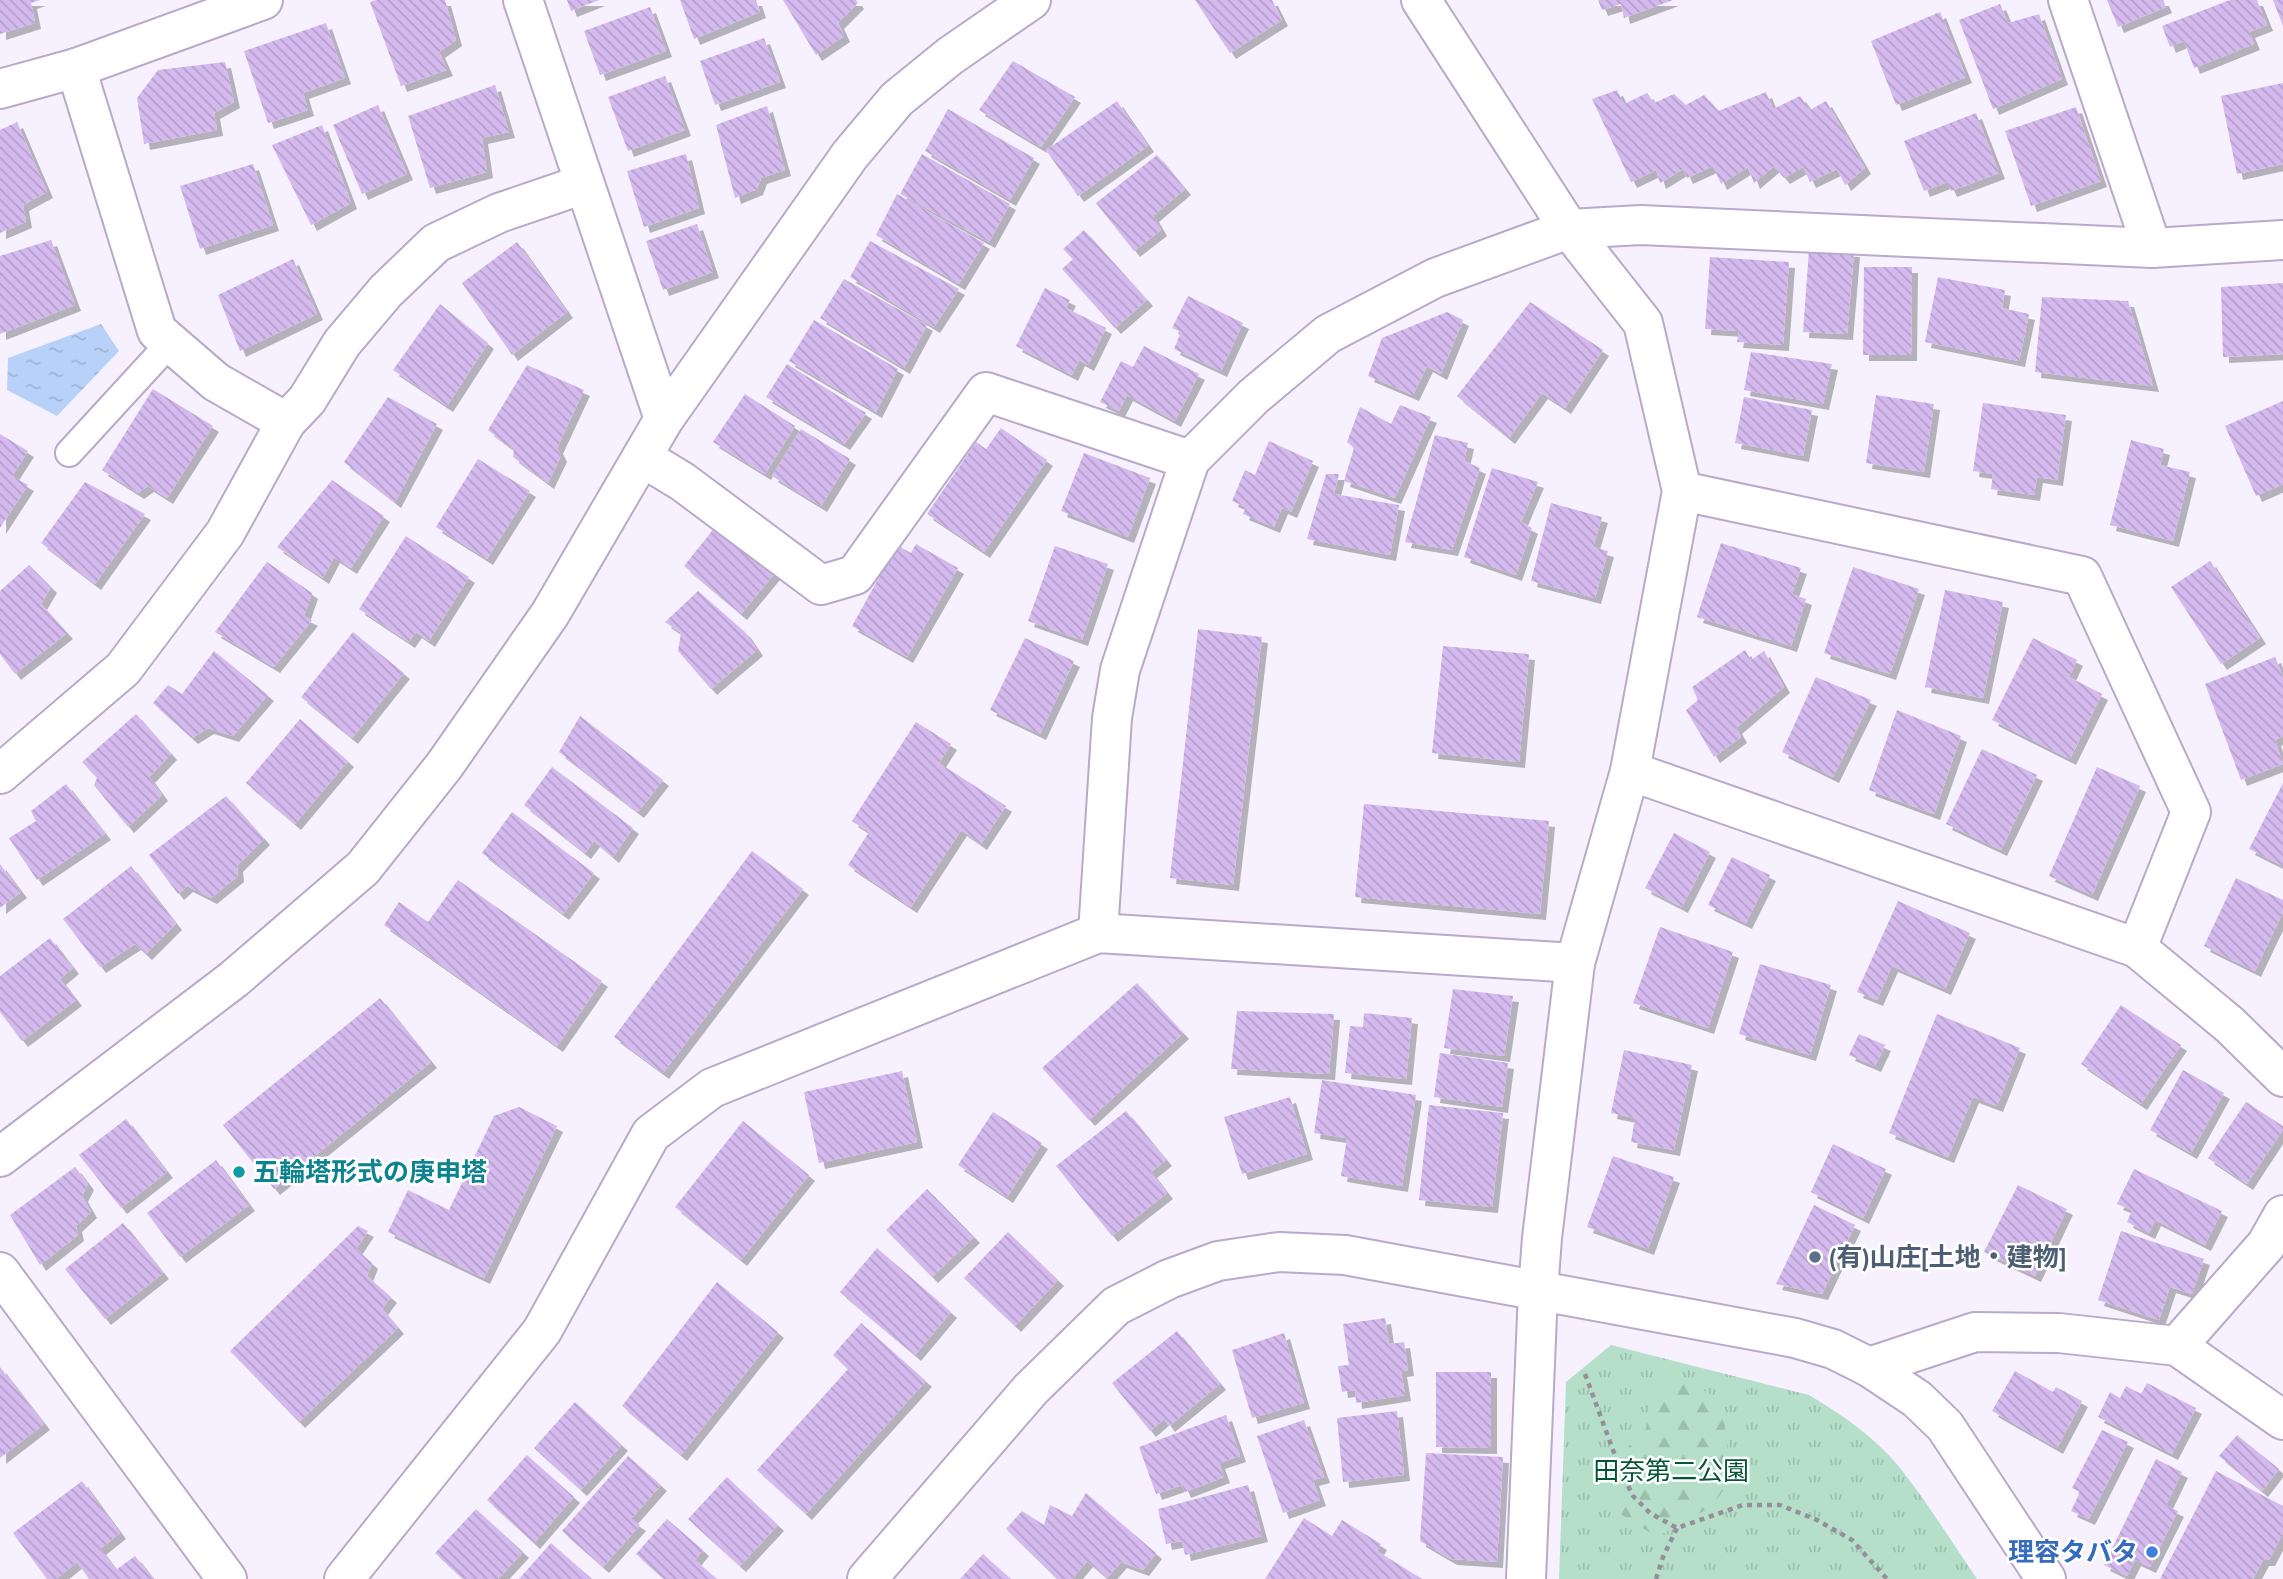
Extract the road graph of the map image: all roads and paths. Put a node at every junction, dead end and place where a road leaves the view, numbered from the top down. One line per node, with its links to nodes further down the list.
1 (263, 0): 6 (street)
2 (523, 0): 8 (street)
3 (1031, 0): 13 (street)
4 (1421, 0): 9 (street)
5 (2068, 0): 11 (street)
6 (76, 68): 7 (street); 12 (street)
7 (0, 89)
8 (584, 184): 13 (street); 14 (street)
9 (1569, 229): 11 (street); 17 (street); 18 (street)
10 (2283, 240): 11 (street)
11 (2152, 248)
12 (170, 343): 14 (street); 15 (lane)
13 (664, 419): 16 (street)
14 (286, 422): 20 (street)
15 (69, 453)
16 (642, 457): 17 (street); 25 (street)
17 (1190, 460): 21 (street)
18 (1682, 491): 19 (street); 22 (street)
19 (1630, 771): 22 (street); 23 (street)
20 (0, 774)
21 (1098, 933): 23 (street); 35 (street)
22 (2137, 948): 24 (street)
23 (1575, 962): 28 (street)
24 (2283, 1077)
25 (0, 1157)
26 (2283, 1215): 29 (street)
27 (0, 1272): 34 (street)
28 (1538, 1291): 31 (street); 36 (street); 37 (street)
29 (2177, 1346): 31 (street); 32 (street)
30 (1582, 1366): 33 (path)
31 (1869, 1367): 40 (street)
32 (2283, 1420)
33 (1676, 1528): 38 (path); 39 (path)
34 (227, 1579)
35 (344, 1579)
36 (867, 1579)
37 (1526, 1579)
38 (1656, 1579)
39 (1887, 1579)
40 (2046, 1579)

